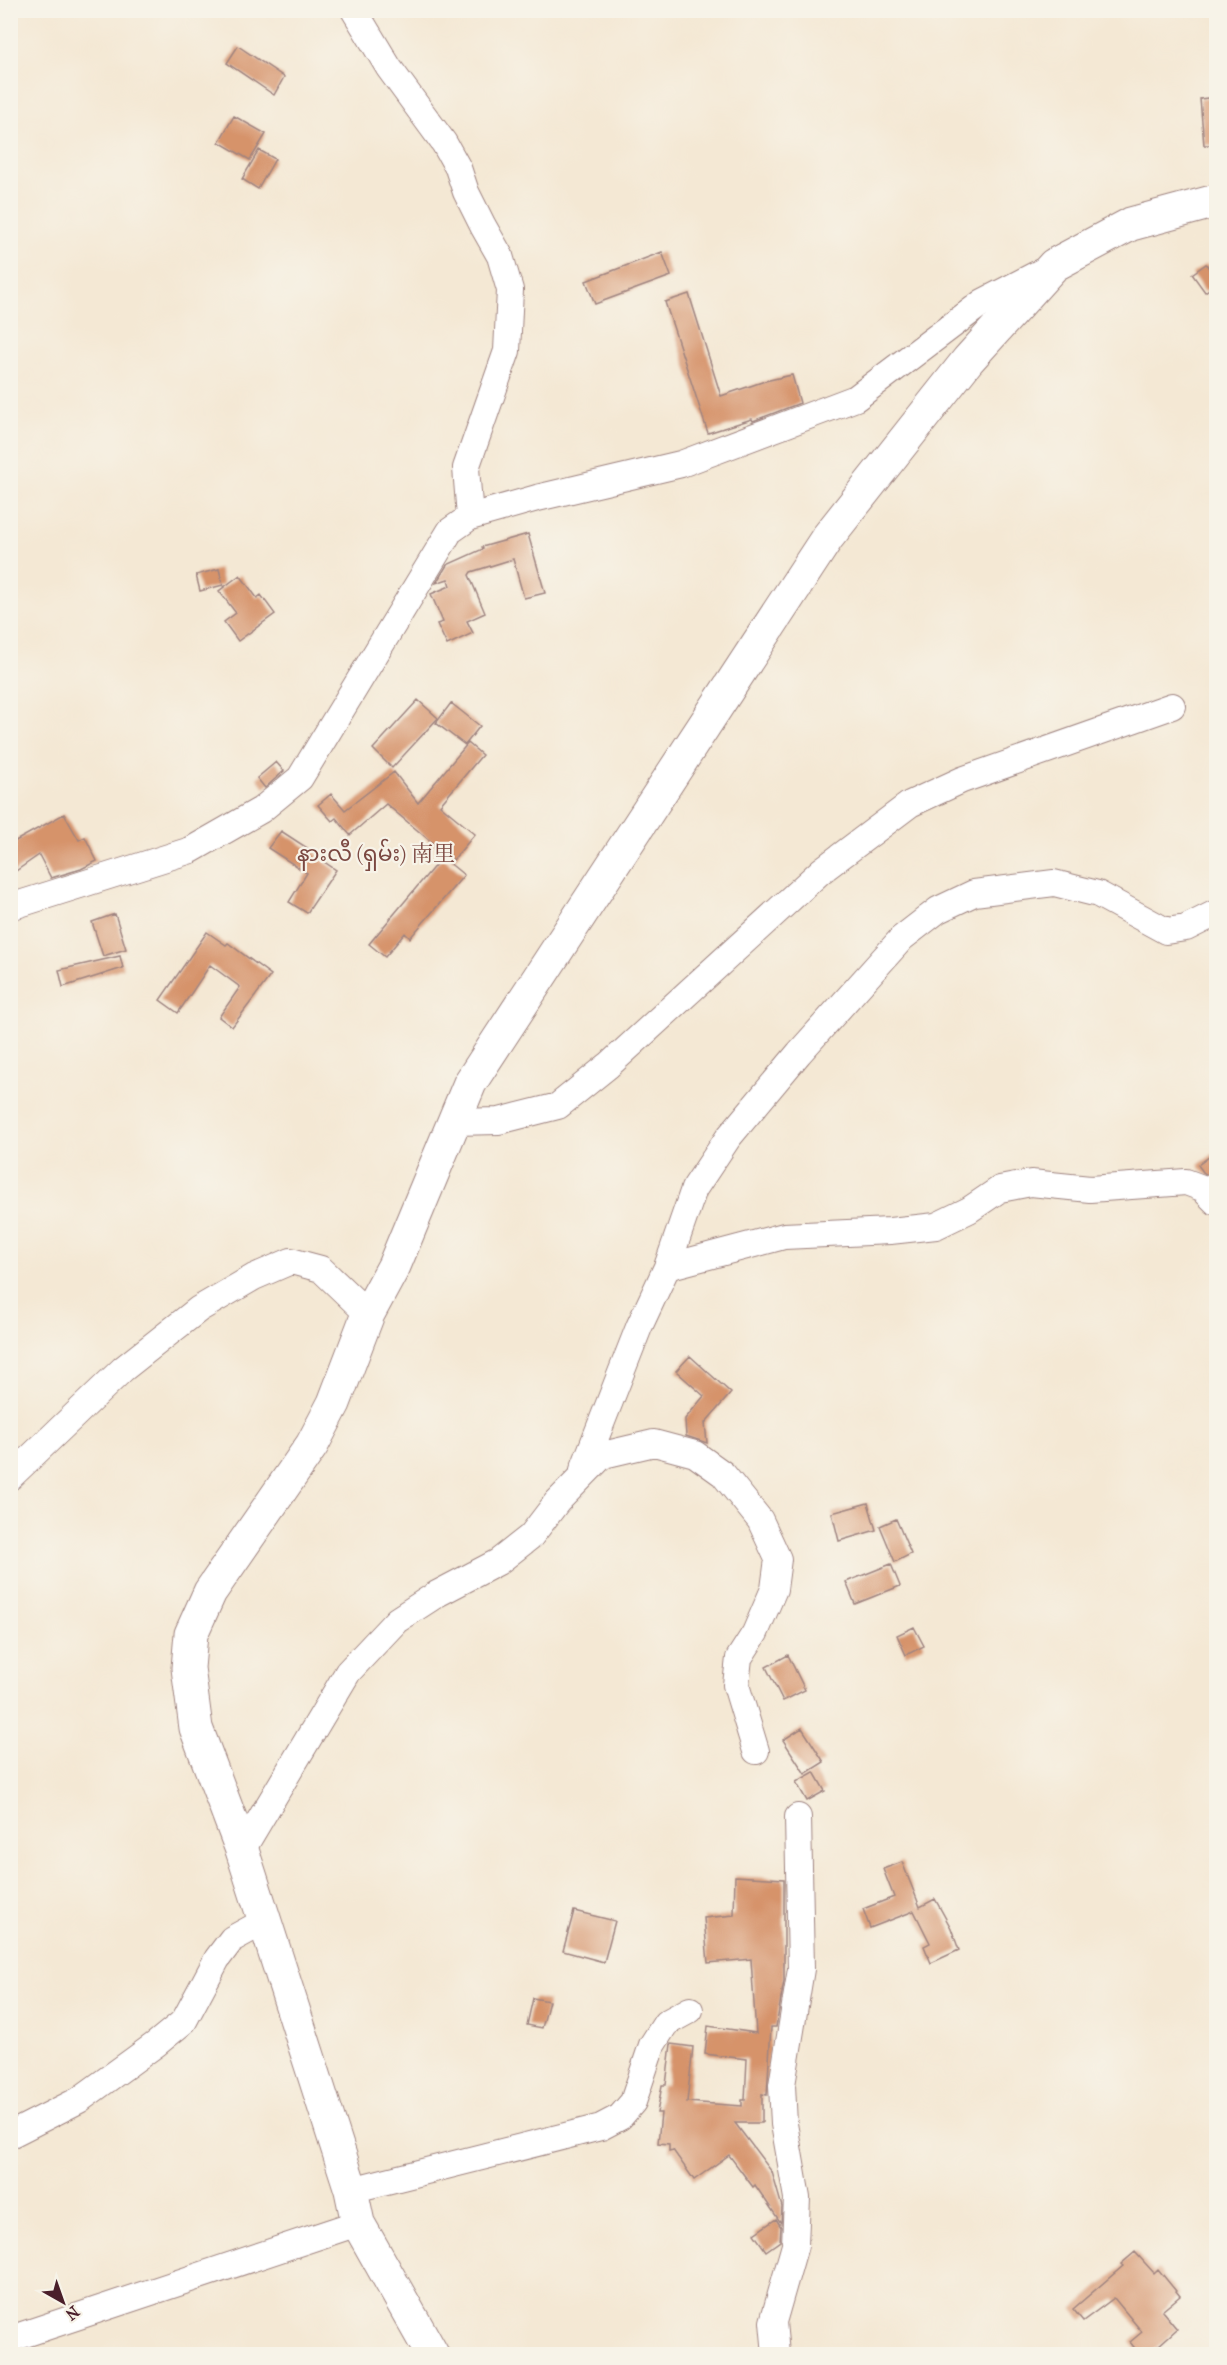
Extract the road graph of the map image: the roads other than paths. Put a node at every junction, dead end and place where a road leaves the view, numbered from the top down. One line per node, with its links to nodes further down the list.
1 (354, 10): 4 (street)
2 (1216, 201): 3 (main road)
3 (1054, 265): 4 (street); 8 (main road)
4 (470, 517): 6 (street)
5 (1172, 706): 8 (street)
6 (10, 907)
7 (1216, 913): 10 (street)
8 (454, 1122): 11 (main road)
9 (1216, 1202): 10 (street)
10 (667, 1267): 13 (street)
11 (368, 1314): 12 (street); 16 (main road)
12 (10, 1477)
13 (580, 1477): 14 (street); 16 (street)
14 (756, 1751)
15 (798, 1817): 24 (street)
16 (242, 1850): 17 (main road)
17 (265, 1921): 19 (street); 20 (main road)
18 (690, 2010): 20 (street)
19 (10, 2135)
20 (351, 2190): 21 (main road)
21 (358, 2223): 22 (street); 23 (main road)
22 (10, 2339)
23 (432, 2355)
24 (776, 2355)

